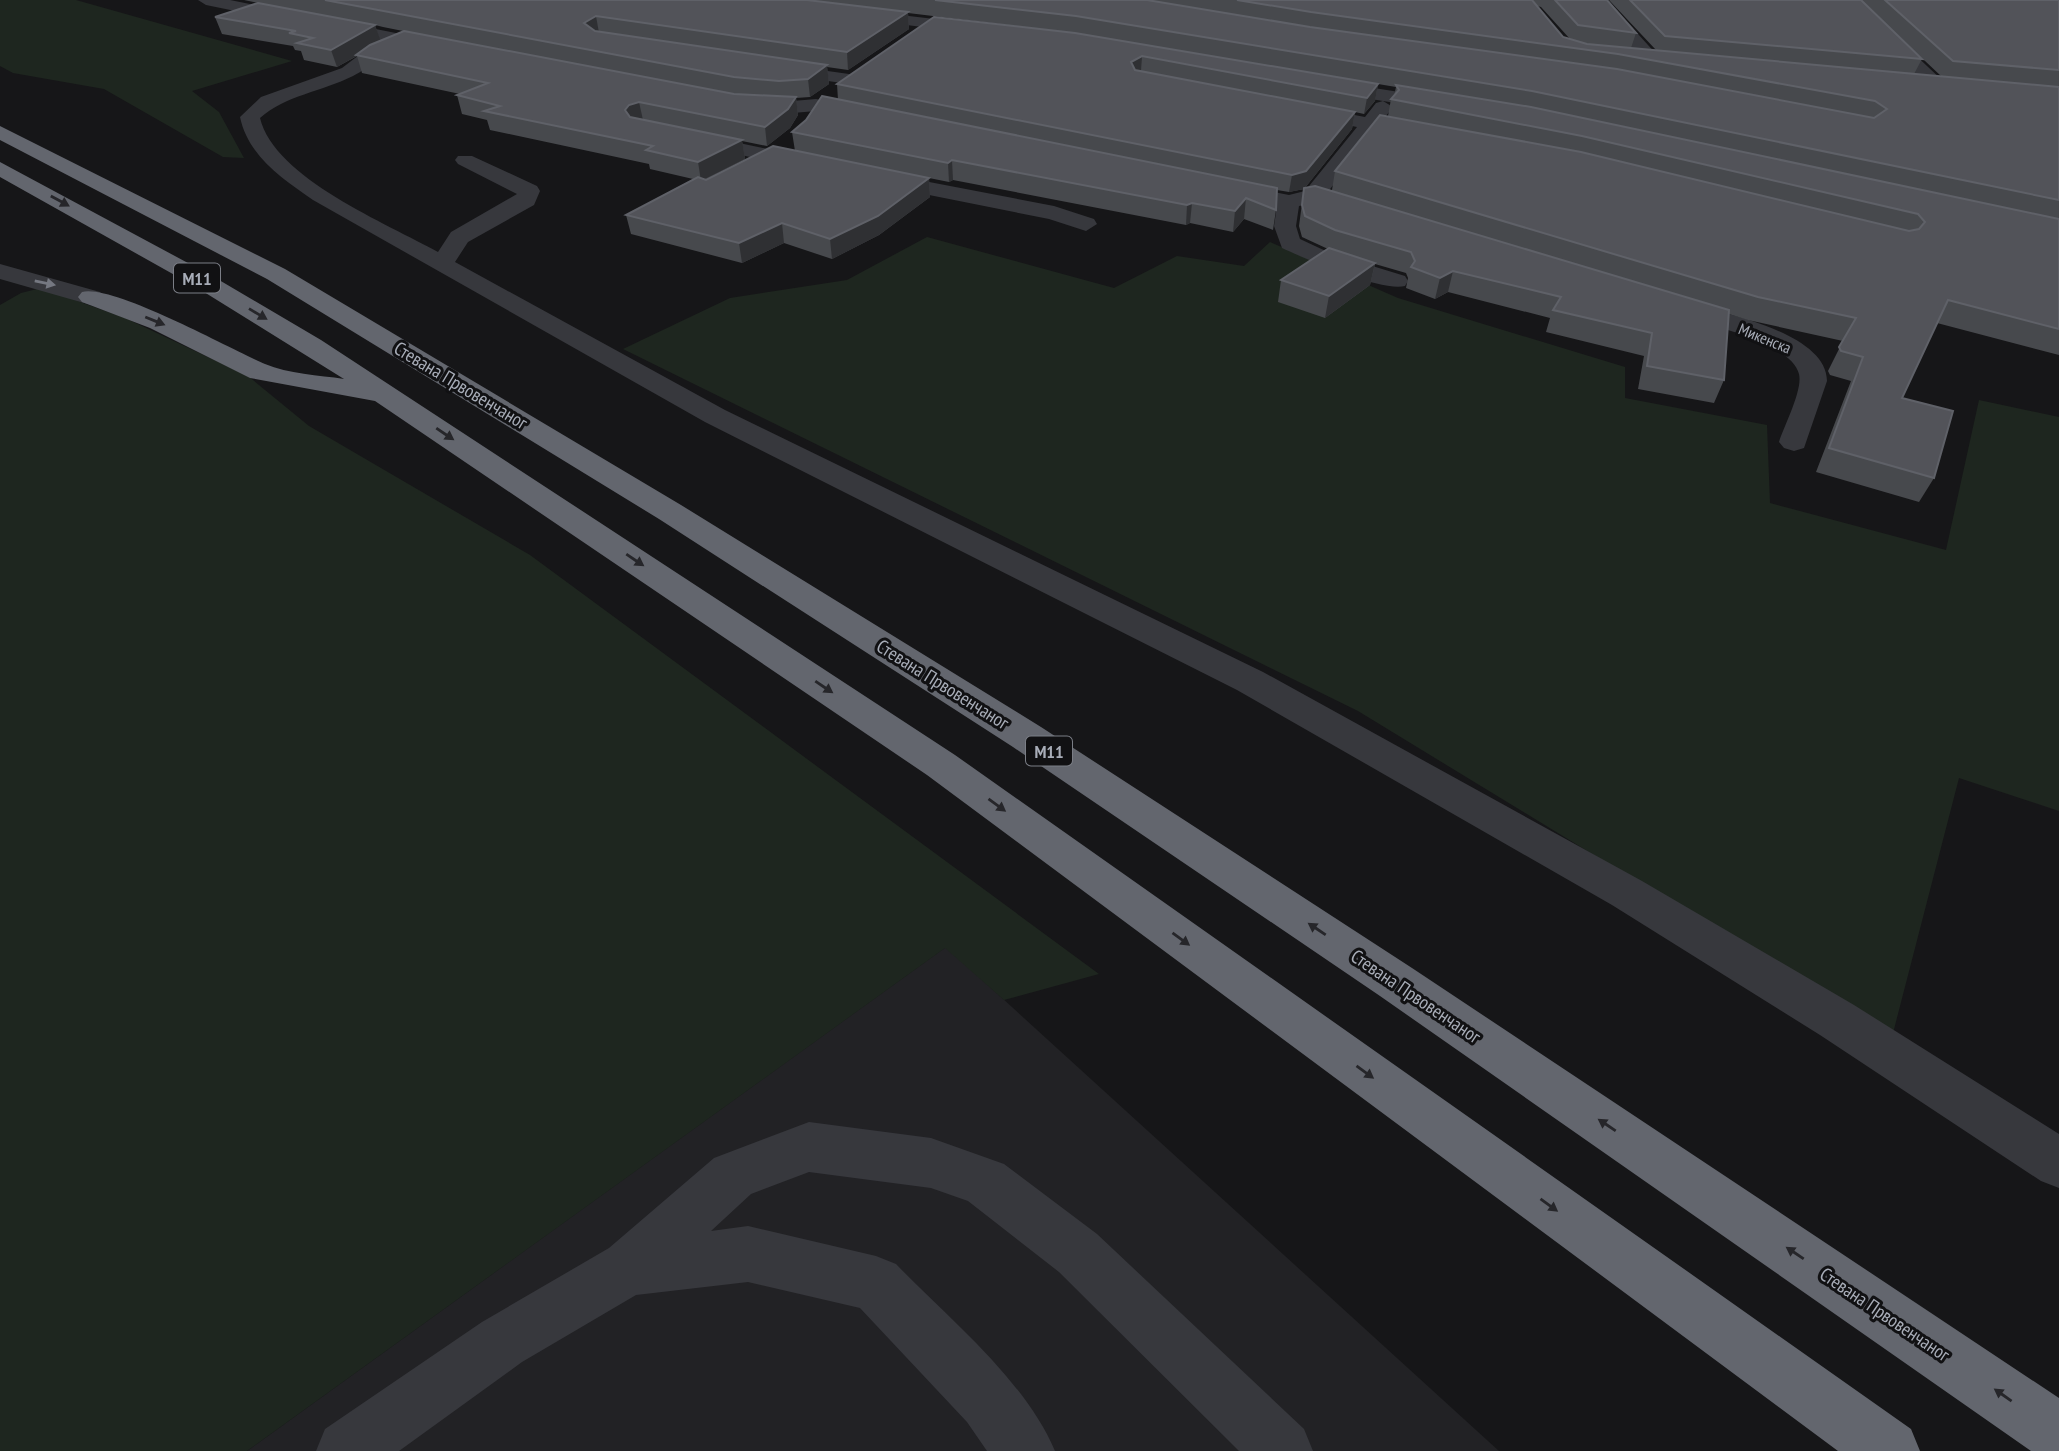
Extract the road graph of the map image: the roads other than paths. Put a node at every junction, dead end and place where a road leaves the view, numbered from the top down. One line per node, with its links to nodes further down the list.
1 (205, 0): 7 (street)
2 (1598, 0): 10 (street)
3 (1848, 0): 13 (street)
4 (839, 12): 5 (street)
5 (932, 23): 6 (street); 8 (street)
6 (1002, 31)
7 (406, 40): 9 (street); 35 (street)
8 (907, 41)
9 (458, 50)
10 (1624, 58)
11 (755, 65): 16 (street)
12 (1311, 84): 14 (street)
13 (1910, 84)
14 (1390, 97): 18 (street); 20 (street)
15 (725, 102): 16 (street)
16 (816, 105): 19 (street); 21 (street)
17 (1278, 106): 20 (street)
18 (1458, 108)
19 (882, 118)
20 (1369, 125): 24 (street); 31 (street)
21 (807, 126)
22 (0, 132): 44 (highway, Стевана Првовенчаног / M11, one-way to 22)
23 (667, 134): 26 (street)
24 (1448, 138)
25 (790, 141): 26 (street)
26 (770, 155): 29 (street); 34 (street)
27 (465, 160): 35 (street)
28 (0, 168): 40 (highway, M11, one-way to 40)
29 (739, 173)
30 (1199, 183): 32 (street)
31 (1313, 196): 32 (street); 33 (street)
32 (1289, 202): 37 (street)
33 (1373, 215)
34 (1086, 224)
35 (442, 264): 42 (street)
36 (0, 271): 38 (street, one-way to 38)
37 (1396, 281)
38 (91, 297): 40 (highway, one-way to 40)
39 (1657, 303): 41 (street, Микенска)
40 (388, 397): 48 (highway, M11, one-way to 48)
41 (1794, 442)
42 (2059, 1163)
43 (629, 1268): 45 (street); 46 (street); 47 (street)
44 (2059, 1434)
45 (347, 1451)
46 (1024, 1451)
47 (1282, 1451)
48 (1889, 1451)

